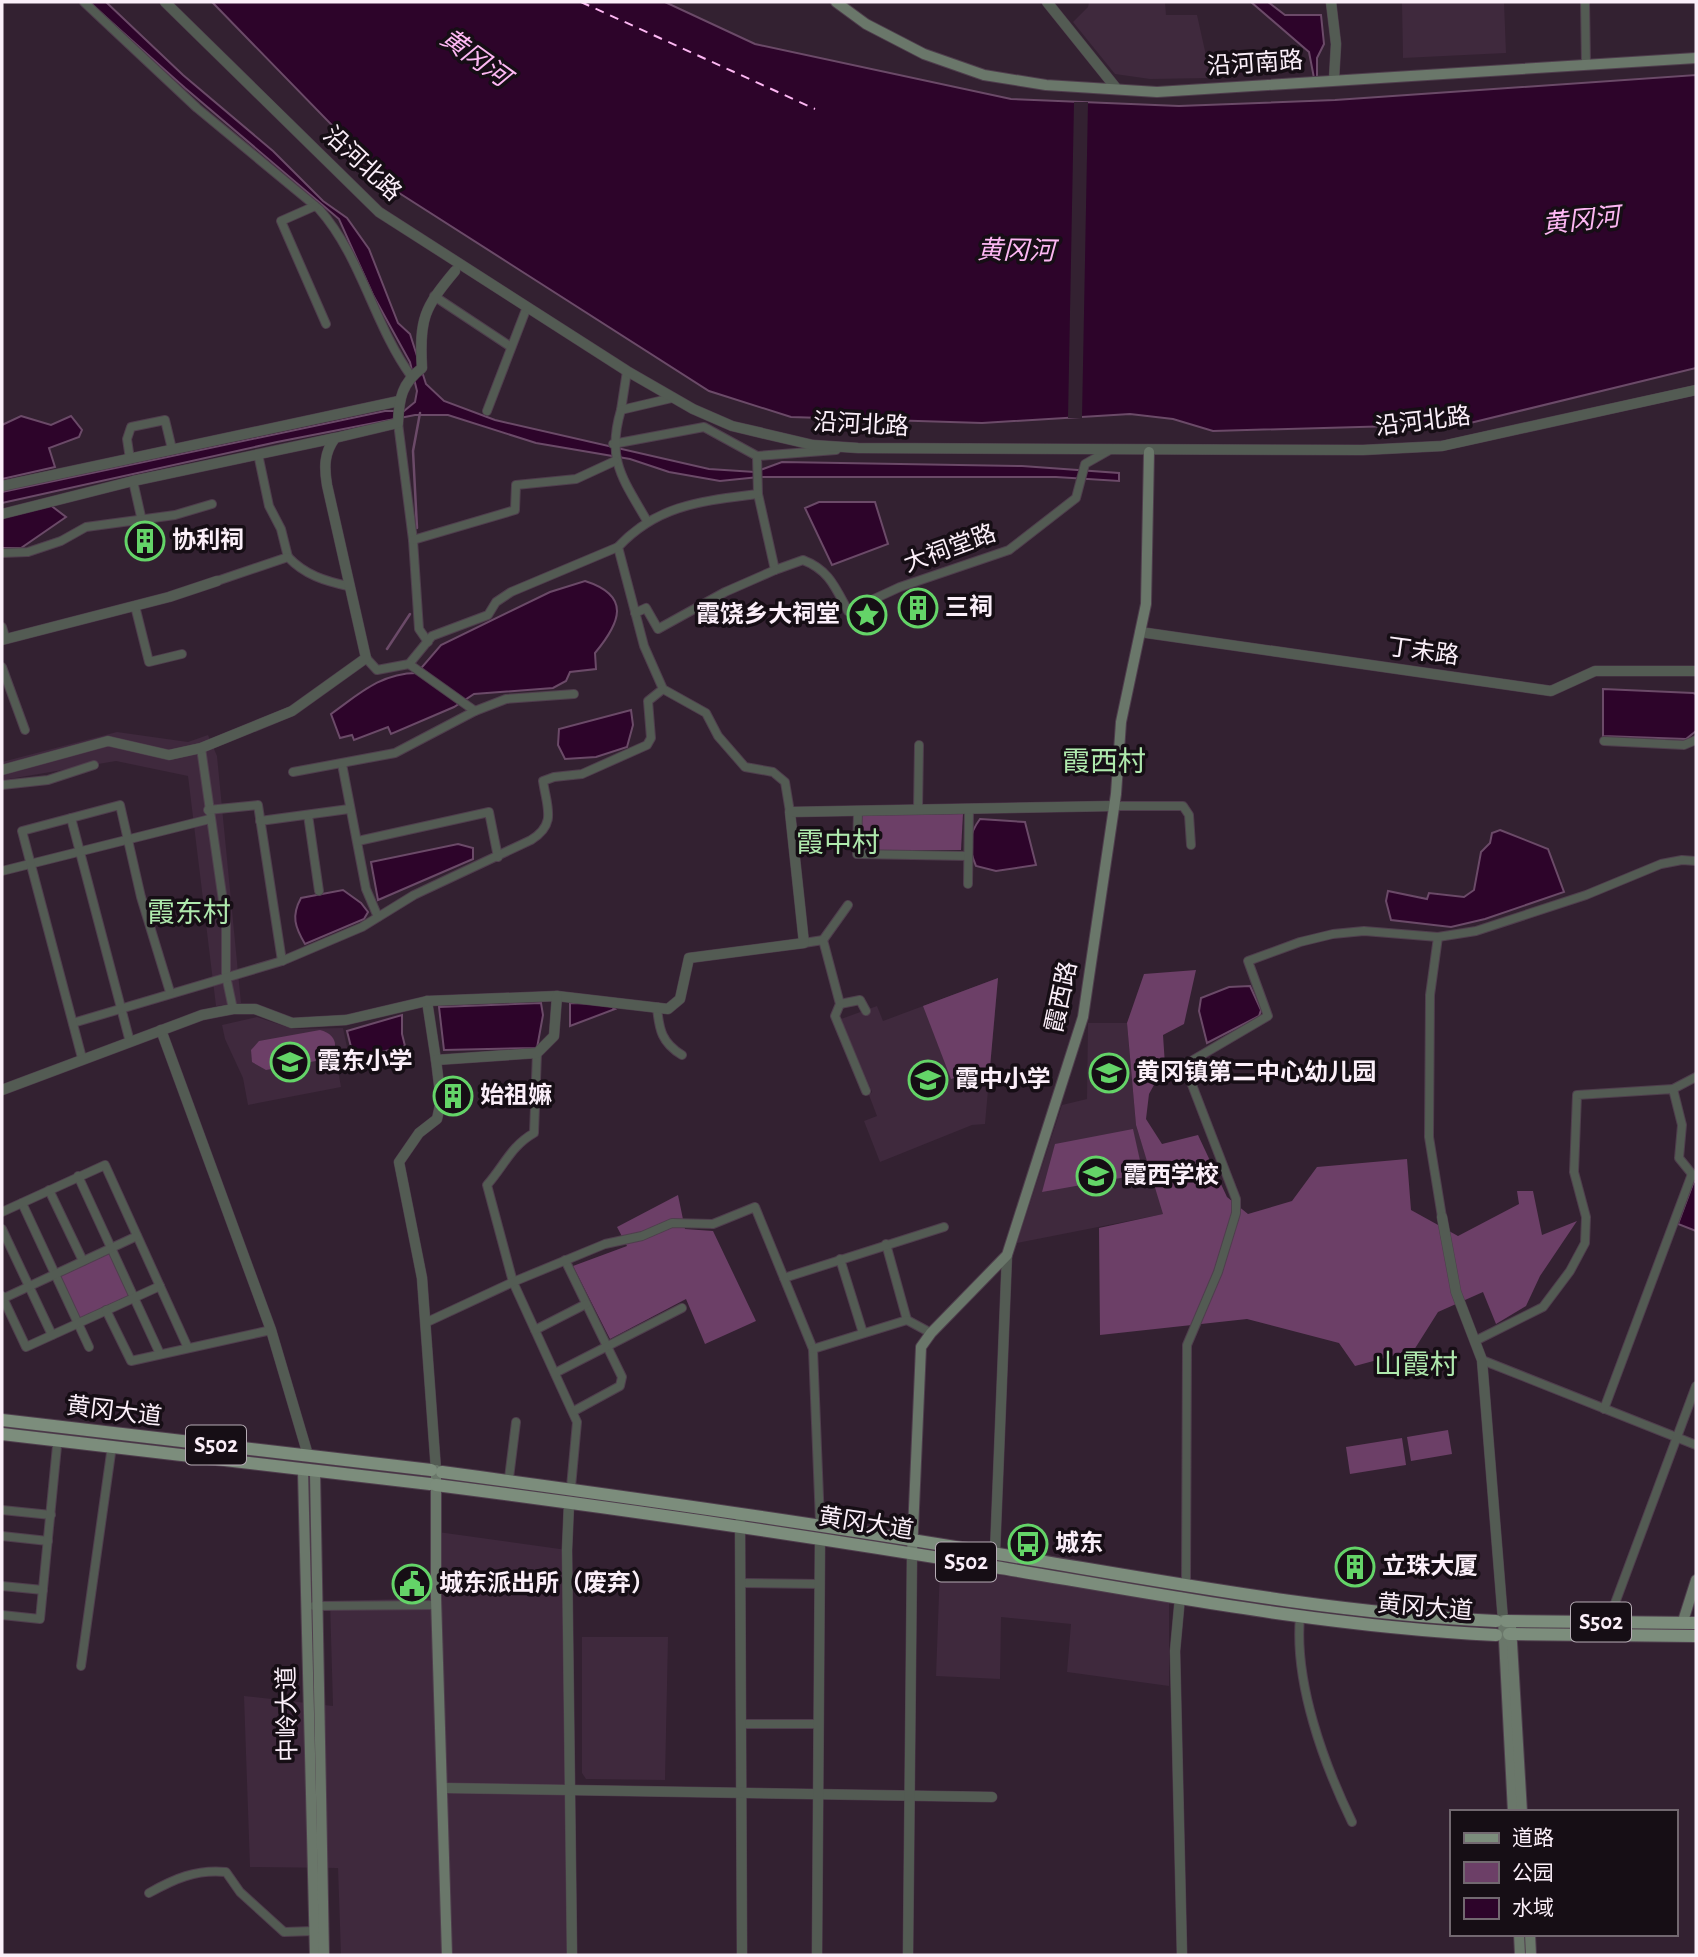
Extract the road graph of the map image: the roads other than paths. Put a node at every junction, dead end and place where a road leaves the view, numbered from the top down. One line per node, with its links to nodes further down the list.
1 (84, 2): 11 (street)
2 (165, 2): 14 (street, 沿河北路)
3 (836, 2): 10 (main road, 沿河南路)
4 (1046, 2): 10 (street)
5 (1331, 2): 9 (street)
6 (1585, 2): 8 (street)
7 (1696, 58): 8 (main road, 沿河南路)
8 (1586, 64): 9 (main road, 沿河南路)
9 (1334, 79): 10 (main road, 沿河南路)
10 (1116, 88)
11 (315, 206): 15 (street); 18 (street)
12 (455, 271): 13 (street)
13 (434, 296): 16 (street); 18 (street)
14 (527, 307): 16 (street); 17 (street, 沿河北路)
15 (326, 324)
16 (511, 347): 23 (street)
17 (627, 371): 20 (street, 沿河北路); 22 (street)
18 (411, 376): 21 (street)
19 (1696, 390): 30 (street, 沿河北路)
20 (672, 398): 22 (street); 27 (street, 沿河北路)
21 (398, 401): 24 (street); 28 (street)
22 (621, 410): 26 (street)
23 (486, 411)
24 (398, 423): 25 (street); 42 (street)
25 (335, 438): 31 (street); 48 (street)
26 (613, 445): 32 (street); 34 (street)
27 (858, 448): 29 (street, 沿河北路); 32 (street)
28 (172, 449): 33 (street); 33 (street)
29 (1108, 452): 30 (street, 沿河北路); 46 (street, 大祠堂路)
30 (1149, 452): 51 (main road, 霞西路)
31 (258, 454): 35 (street); 45 (street)
32 (757, 456): 37 (street)
33 (130, 458): 36 (street)
34 (615, 459): 41 (street); 42 (street)
35 (133, 481): 39 (street); 40 (street)
36 (2, 486)
37 (758, 494): 41 (street); 46 (street)
38 (212, 504): 40 (street)
39 (2, 514)
40 (142, 521): 44 (street)
41 (647, 521): 43 (street)
42 (413, 540): 53 (street)
43 (618, 547): 50 (street); 53 (street)
44 (2, 553)
45 (288, 557): 47 (street); 48 (street)
46 (775, 570): 50 (street)
47 (218, 581): 49 (street)
48 (348, 586): 55 (street)
49 (135, 606): 52 (street); 54 (street)
50 (635, 613): 59 (street)
51 (1140, 632): 58 (street, 丁未路); 72 (main road, 霞西路)
52 (3, 635)
53 (428, 642): 56 (street)
54 (182, 654)
55 (366, 658): 56 (street); 66 (street)
56 (409, 664): 61 (street)
57 (2, 667): 62 (street)
58 (1696, 671)
59 (663, 689): 78 (street); 88 (street)
60 (574, 694): 61 (street)
61 (475, 711): 67 (street)
62 (25, 730)
63 (1696, 740): 64 (street)
64 (1604, 741)
65 (919, 745): 76 (street)
66 (201, 748): 69 (street); 75 (street)
67 (342, 764): 70 (street); 73 (street)
68 (94, 765): 71 (street)
69 (2, 770)
70 (293, 772)
71 (2, 785)
72 (1114, 806): 74 (street); 85 (street); 131 (main road, 霞西路)
73 (349, 809): 79 (street); 84 (street)
74 (969, 809): 76 (street); 87 (street)
75 (208, 810): 81 (street); 82 (street)
76 (918, 810): 77 (street)
77 (858, 811): 78 (street); 87 (street)
78 (790, 812): 98 (street)
79 (308, 815): 82 (street); 93 (street)
80 (71, 818): 83 (street); 86 (street); 90 (street)
81 (210, 819): 83 (street); 100 (street)
82 (260, 821): 99 (street)
83 (128, 840): 86 (street); 101 (street)
84 (358, 841): 88 (street); 95 (street)
85 (1191, 845)
86 (80, 851): 90 (street); 105 (street)
87 (968, 856): 92 (street)
88 (498, 857): 95 (street)
89 (1696, 861): 96 (street)
90 (31, 864): 91 (street); 109 (street)
91 (2, 871)
92 (968, 884)
93 (319, 891)
94 (848, 905): 97 (street)
95 (378, 917): 99 (street)
96 (1438, 937): 125 (street); 187 (street)
97 (823, 940): 98 (street); 104 (street)
98 (804, 943): 106 (street)
99 (282, 961): 100 (street)
100 (226, 976): 101 (street); 107 (street)
101 (170, 992): 105 (street)
102 (556, 996): 103 (street); 106 (street); 112 (street)
103 (427, 1002): 107 (street); 115 (street)
104 (840, 1004): 108 (street); 119 (street)
105 (120, 1007): 109 (street); 111 (street)
106 (657, 1007): 113 (street)
107 (233, 1009): 110 (street)
108 (866, 1011)
109 (73, 1023): 114 (street)
110 (161, 1030): 111 (street); 148 (street)
111 (130, 1042): 114 (street)
112 (537, 1054): 115 (street); 137 (street)
113 (682, 1055)
114 (82, 1058): 118 (street)
115 (436, 1060): 147 (street)
116 (1696, 1077): 117 (street)
117 (1673, 1089): 120 (street); 153 (street)
118 (2, 1090)
119 (866, 1091)
120 (1694, 1175): 162 (street)
121 (78, 1176): 122 (street); 128 (street); 130 (street)
122 (49, 1190): 123 (street); 134 (street)
123 (22, 1203): 124 (street); 135 (street)
124 (2, 1213)
125 (1442, 1217): 153 (street)
126 (944, 1227): 129 (street)
127 (2, 1228): 138 (street)
128 (137, 1236): 130 (street); 139 (street)
129 (886, 1244): 132 (street); 145 (street)
130 (111, 1248): 134 (street); 140 (street)
131 (1007, 1255): 151 (main road, 霞西路); 184 (street)
132 (840, 1259): 136 (street); 150 (street)
133 (565, 1260): 136 (street); 137 (street); 142 (street)
134 (83, 1261): 135 (street)
135 (55, 1274): 138 (street); 146 (street)
136 (784, 1278): 157 (street)
137 (513, 1282): 147 (street); 149 (street)
138 (29, 1286): 141 (street); 152 (street)
139 (160, 1286): 140 (street); 156 (street)
140 (134, 1297): 144 (street); 158 (street)
141 (2, 1298): 152 (street)
142 (586, 1304): 149 (street); 154 (street)
143 (682, 1308): 154 (street)
144 (106, 1310): 146 (street); 158 (street)
145 (907, 1320): 150 (street); 151 (street)
146 (78, 1323): 152 (street); 155 (street)
147 (425, 1323): 173 (street)
148 (271, 1330): 156 (street); 171 (street)
149 (535, 1330): 160 (street)
150 (863, 1333): 157 (street)
151 (931, 1333): 185 (main road, 霞西路)
152 (52, 1335)
153 (1477, 1340): 159 (street)
154 (607, 1346): 160 (street); 163 (street)
155 (89, 1347)
156 (188, 1348): 158 (street)
157 (813, 1349): 180 (street)
158 (160, 1354)
159 (1482, 1360): 162 (street); 197 (street)
160 (555, 1373): 163 (street)
161 (1696, 1386): 167 (street)
162 (1604, 1409): 167 (street)
163 (574, 1411): 175 (street)
164 (2, 1420): 173 (main road, 黄冈大道 / S502)
165 (516, 1422): 174 (street)
166 (2, 1434): 173 (main road, 黄冈大道 / S502)
167 (1677, 1437): 168 (street); 198 (street)
168 (1696, 1444)
169 (57, 1446): 179 (street)
170 (111, 1453): 201 (street)
171 (309, 1455)
172 (309, 1473): 194 (main road, 中岭大道)
173 (435, 1476): 193 (main road); 197 (main road, 黄冈大道 / S502); 200 (main road, 黄冈大道 / S502)
174 (509, 1478)
175 (570, 1487)
176 (569, 1504): 205 (street)
177 (2, 1510): 179 (street)
178 (741, 1511): 188 (street)
179 (51, 1515): 183 (street)
180 (820, 1522)
181 (2, 1536): 183 (street)
182 (820, 1539): 189 (street)
183 (48, 1541): 191 (street)
184 (995, 1552)
185 (912, 1554): 208 (street)
186 (1696, 1580): 199 (main road)
187 (1186, 1582)
188 (741, 1583): 189 (street); 202 (street)
189 (820, 1584): 203 (street)
190 (2, 1586): 191 (street)
191 (43, 1590): 195 (street)
192 (1180, 1597): 224 (street)
193 (437, 1605): 194 (street); 204 (main road)
194 (311, 1606): 214 (main road, 中岭大道); 218 (main road, 中岭大道)
195 (2, 1615)
196 (1300, 1617): 212 (street)
197 (1504, 1621): 199 (main road, 黄冈大道 / S502); 210 (main road); 211 (main road)
198 (1608, 1622)
199 (1690, 1622)
200 (1696, 1636)
201 (82, 1666)
202 (741, 1724): 203 (street); 206 (street)
203 (817, 1724): 207 (street)
204 (445, 1788): 205 (street); 219 (main road)
205 (570, 1791): 206 (street); 220 (street)
206 (741, 1794): 207 (street); 221 (street)
207 (817, 1796): 208 (street); 222 (street)
208 (909, 1797): 209 (street); 223 (street)
209 (992, 1797)
210 (1513, 1810)
211 (1522, 1810)
212 (1352, 1822)
213 (149, 1893): 214 (street)
214 (314, 1931): 217 (main road, 中岭大道)
215 (1519, 1936): 225 (main road)
216 (1530, 1936): 226 (main road)
217 (315, 1955)
218 (324, 1955)
219 (447, 1955)
220 (572, 1955)
221 (742, 1955)
222 (817, 1955)
223 (908, 1955)
224 (1182, 1955)
225 (1520, 1955)
226 (1531, 1955)

